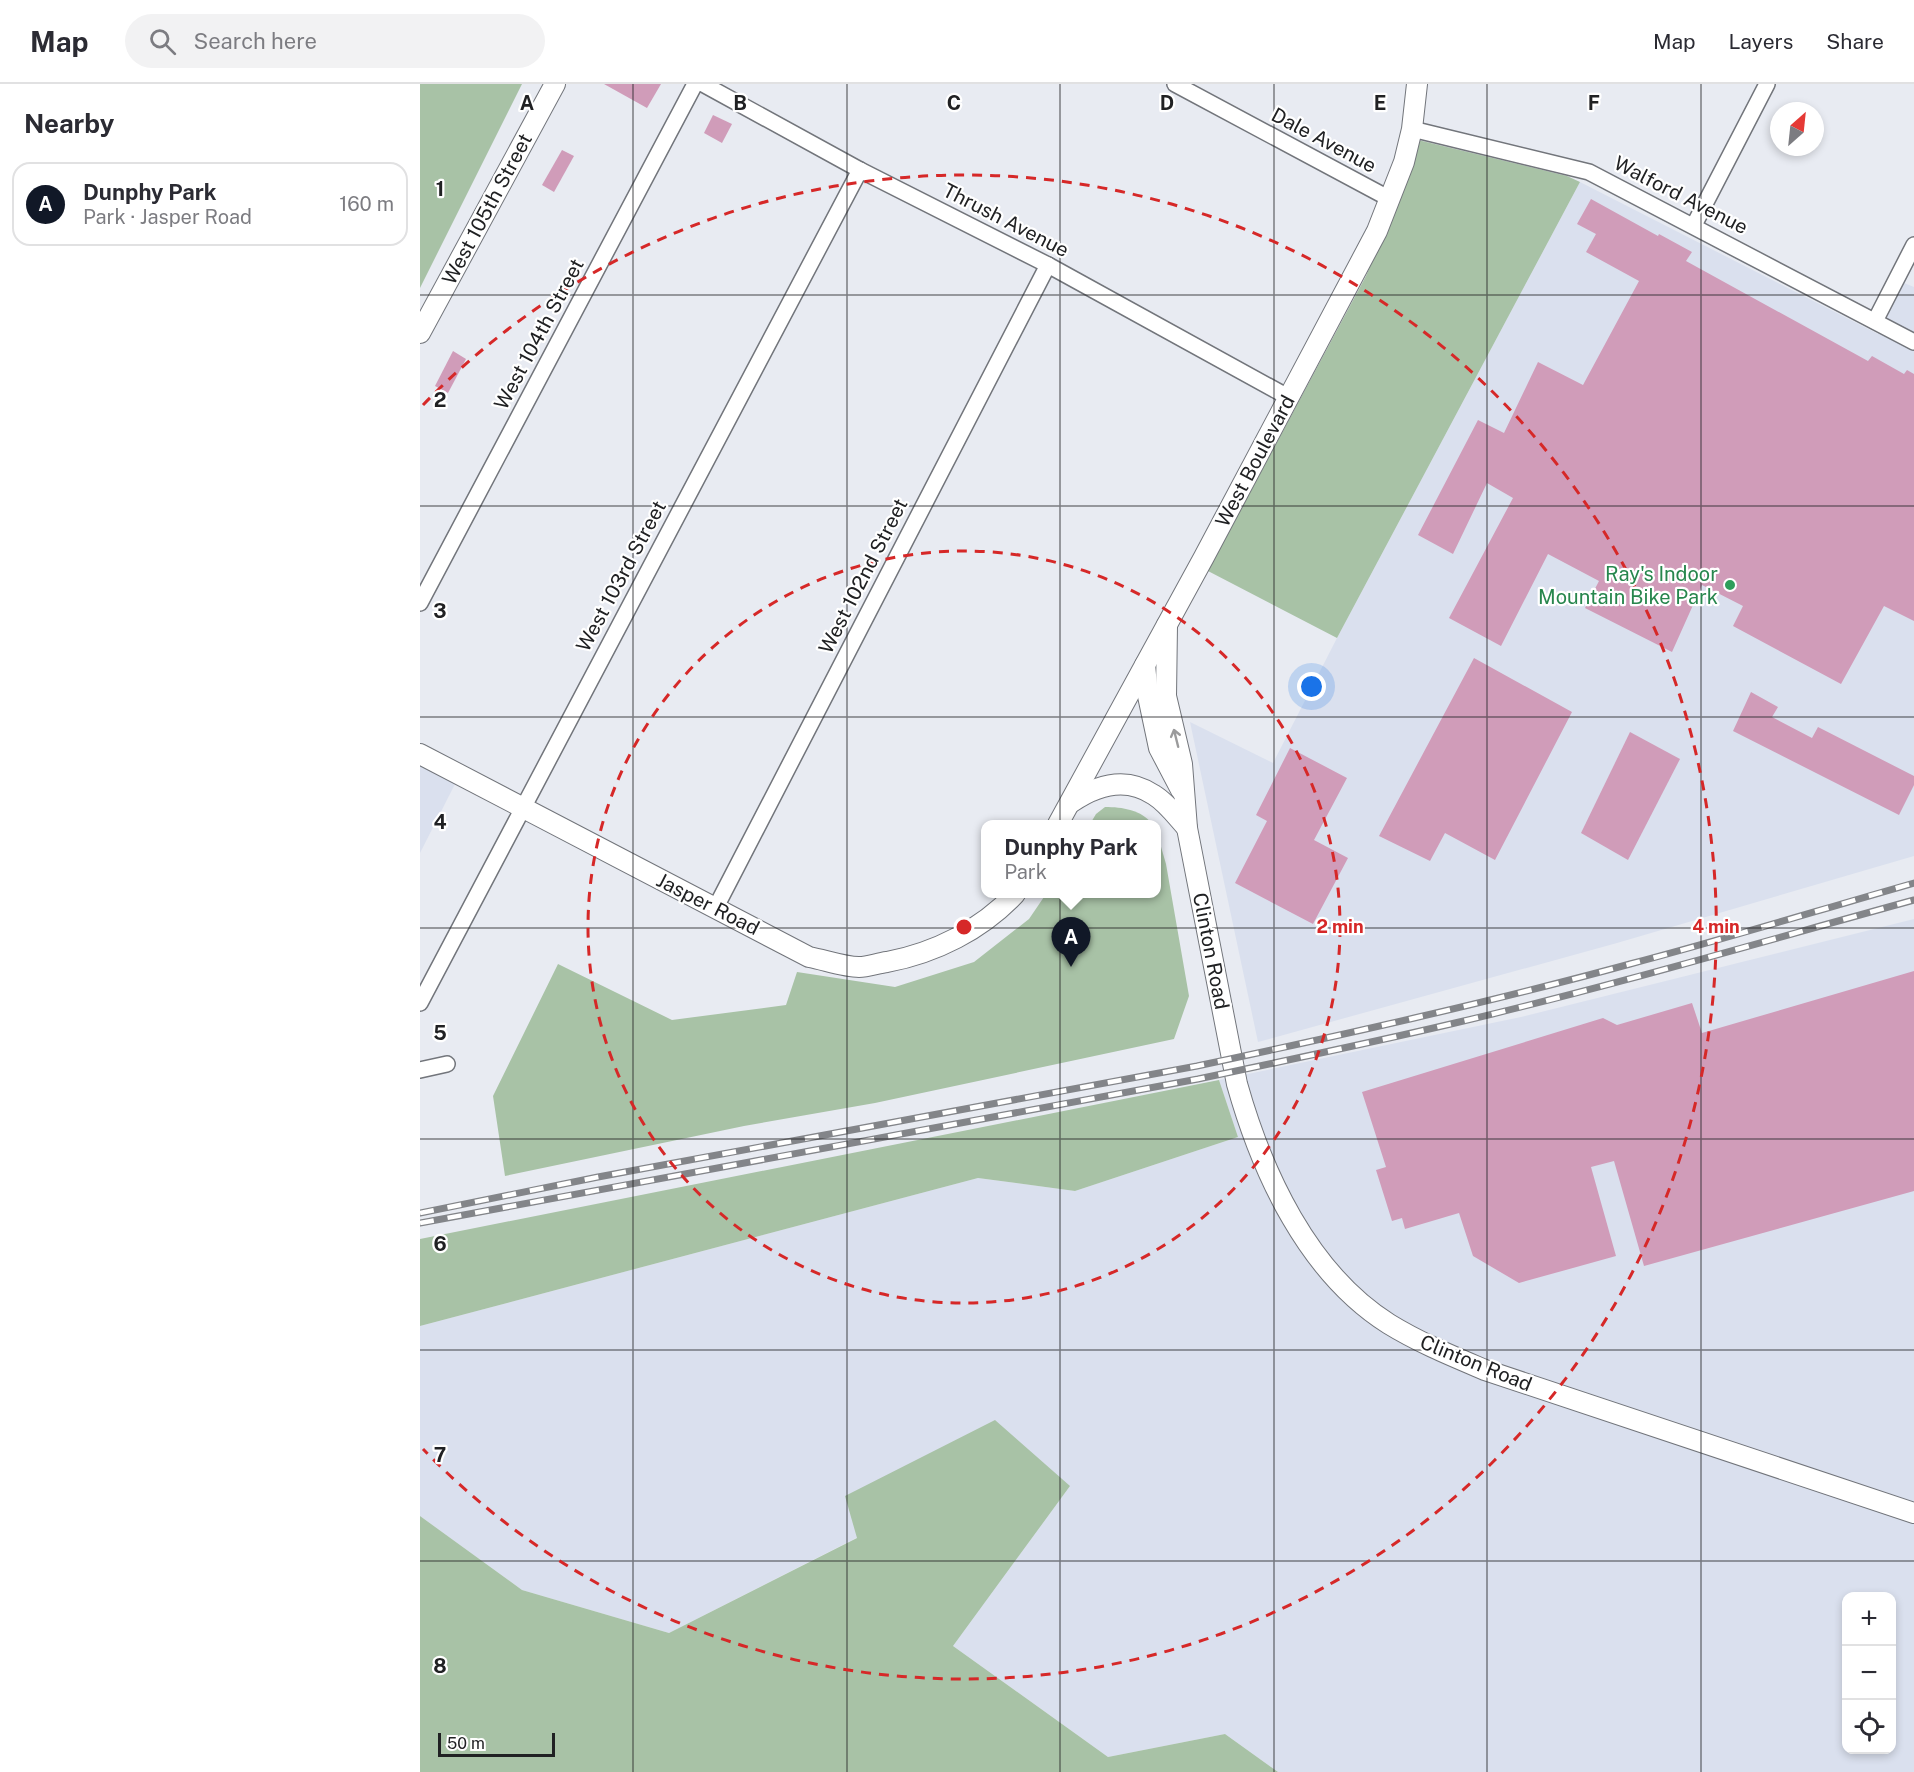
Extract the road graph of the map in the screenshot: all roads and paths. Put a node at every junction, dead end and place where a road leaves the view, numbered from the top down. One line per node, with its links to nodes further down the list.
1 (555, 84): 14 (street, West 105th Street)
2 (695, 84): 17 (street, West 104th Street)
3 (703, 84): 8 (street, Thrush Avenue)
4 (1175, 84): 9 (street, Dale Avenue)
5 (1417, 84): 7 (street, West Boulevard)
6 (1767, 84): 10 (street)
7 (1412, 129): 9 (street, West Boulevard); 10 (street, Walford Avenue)
8 (860, 170): 12 (street, Thrush Avenue); 23 (street, West 103rd Street)
9 (1390, 199): 16 (street, West Boulevard)
10 (1694, 225): 13 (street, Walford Avenue)
11 (1914, 245): 13 (street)
12 (1048, 265): 16 (street, Thrush Avenue); 27 (street, West 102nd Street)
13 (1875, 321): 15 (street, Walford Avenue)
14 (420, 333)
15 (1914, 342)
16 (1288, 397): 18 (street, West Boulevard)
17 (420, 603)
18 (1167, 624): 19 (street, West Boulevard); 20 (street, Clinton Road)
19 (1145, 665): 20 (street, Clinton Road); 22 (street, West Boulevard)
20 (1157, 696): 25 (street, Clinton Road)
21 (420, 754): 23 (street, Jasper Road)
22 (1069, 803): 24 (street, West Boulevard); 25 (street)
23 (522, 808): 27 (street, Jasper Road); 28 (street, West 103rd Street)
24 (1060, 820)
25 (1187, 828): 31 (street, Clinton Road)
26 (1009, 899): 27 (street, Jasper Road)
27 (716, 908)
28 (420, 1003)
29 (447, 1064): 30 (street)
30 (420, 1070)
31 (1914, 1514)

